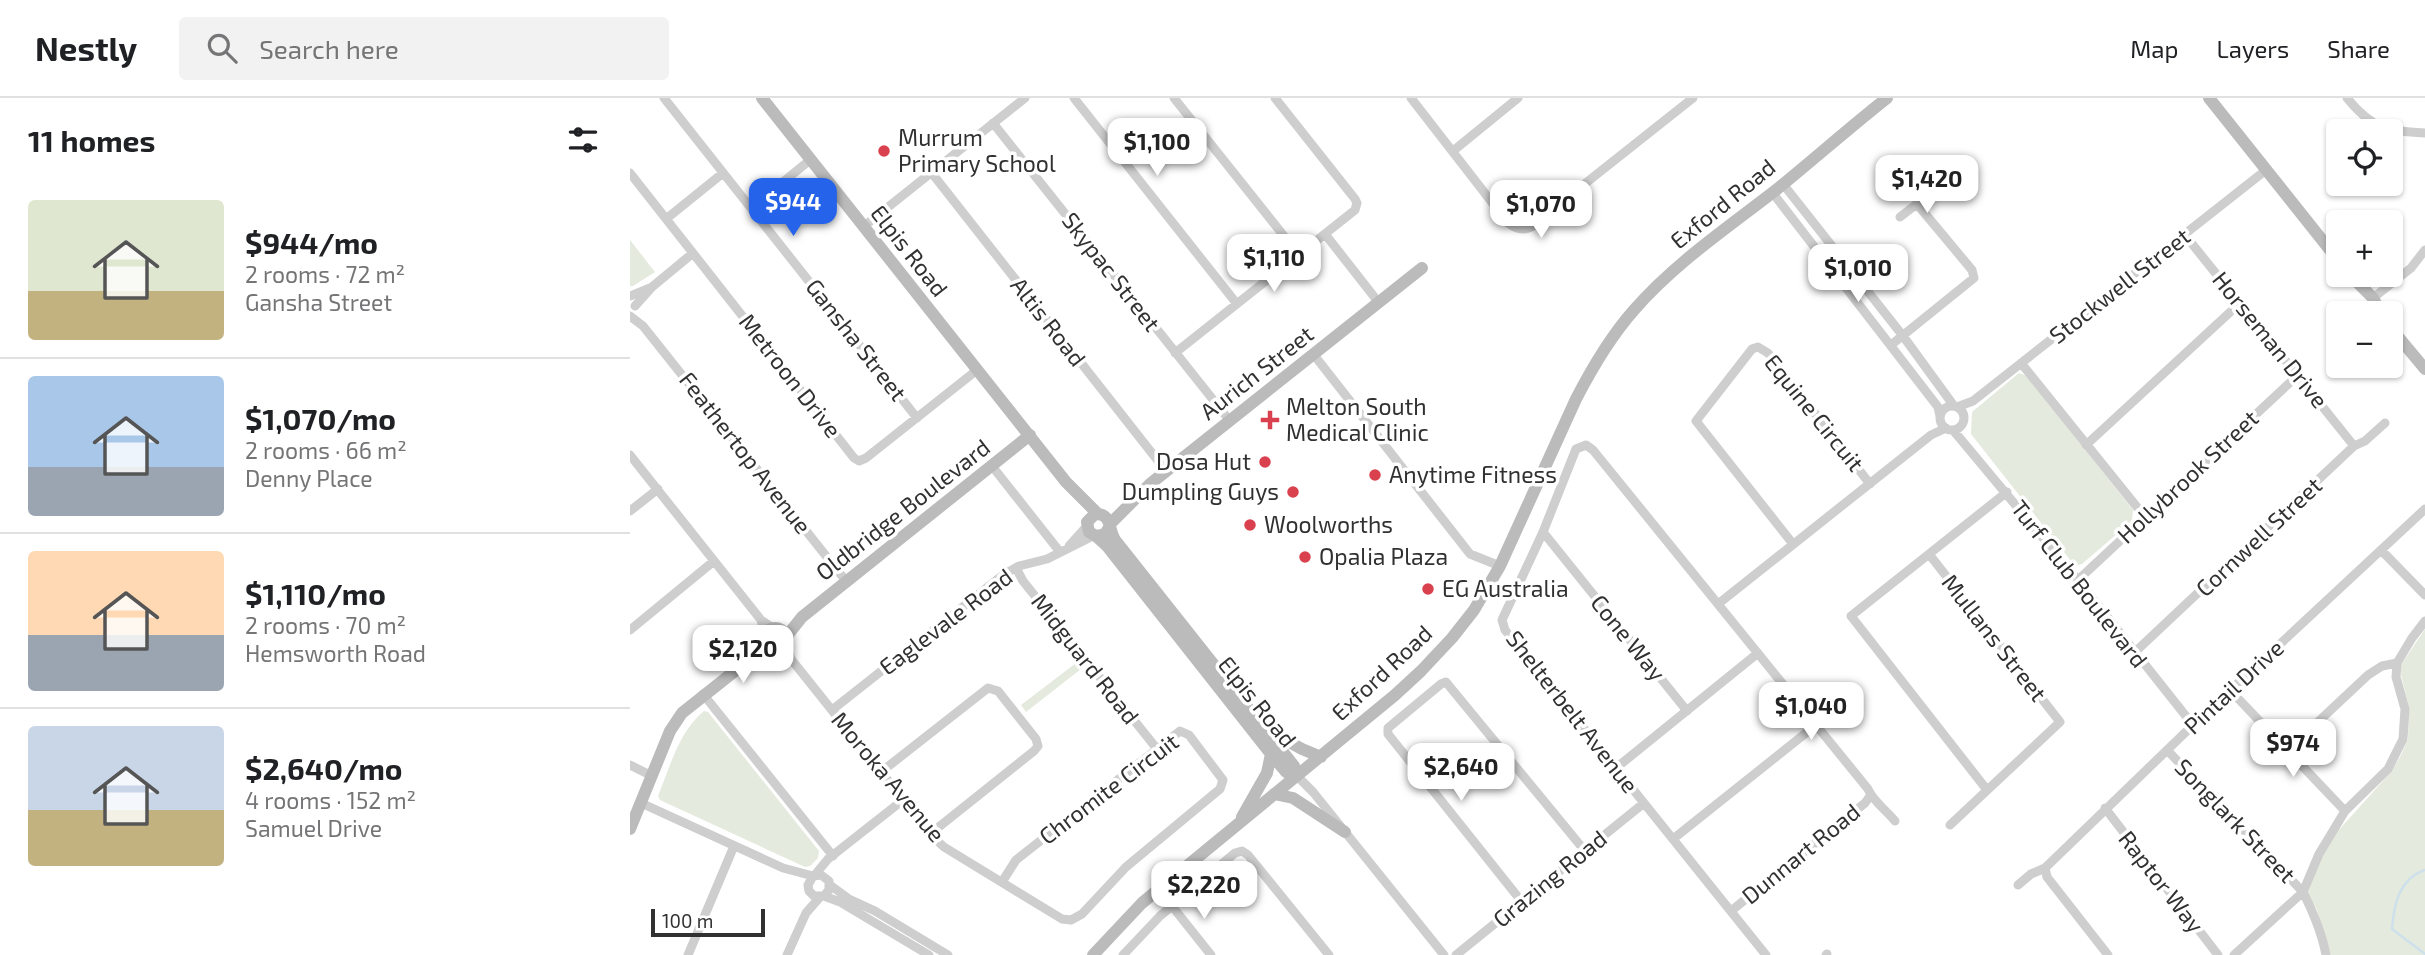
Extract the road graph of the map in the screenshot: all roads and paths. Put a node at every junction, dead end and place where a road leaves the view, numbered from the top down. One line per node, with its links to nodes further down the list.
1 (664, 98): 20 (street, Gansha Street)
2 (762, 98): 16 (street, Elpis Road)
3 (1025, 98): 13 (street)
4 (1074, 98): 40 (street)
5 (1174, 98): 33 (street)
6 (1275, 98): 28 (street)
7 (1411, 98): 15 (street)
8 (1518, 98): 15 (street)
9 (1693, 98): 15 (street)
10 (2208, 98): 17 (street)
11 (2347, 98): 14 (street)
12 (1879, 100): 21 (street, Exford Road)
13 (993, 123): 18 (street); 45 (street, Skypac Street)
14 (2425, 133)
15 (1453, 151)
16 (810, 160): 24 (street); 27 (street, Elpis Road)
17 (2266, 170): 29 (street, Stockwell Street); 30 (street)
18 (931, 172): 27 (street); 64 (street, Altis Road)
19 (630, 173): 26 (street, Metroon Drive)
20 (723, 173): 24 (street, Gansha Street); 26 (street)
21 (1778, 188): 42 (street); 44 (street); 82 (street, Exford Road)
22 (1935, 190): 23 (street)
23 (1917, 204): 25 (street); 42 (street)
24 (751, 208): 53 (street, Gansha Street)
25 (1900, 216)
26 (666, 219): 32 (street, Metroon Drive)
27 (863, 227): 49 (street, Elpis Road)
28 (1325, 234): 33 (street); 38 (street)
29 (2185, 234): 39 (street, Horseman Drive); 47 (street, Stockwell Street)
30 (2326, 245)
31 (2425, 250): 36 (street)
32 (693, 253): 41 (street); 53 (street, Metroon Drive)
33 (1299, 255): 40 (street)
34 (1422, 268): 38 (street, Aurich Street)
35 (2362, 287): 36 (street)
36 (2373, 298): 37 (street)
37 (2375, 301)
38 (1379, 303): 46 (street, Aurich Street)
39 (2240, 303): 50 (street, Horseman Drive); 60 (street)
40 (1237, 304): 45 (street)
41 (632, 306): 85 (street, Feathertop Avenue)
42 (1903, 336): 44 (street); 52 (street)
43 (2403, 343): 48 (street)
44 (1891, 345): 54 (street)
45 (1175, 353): 55 (street, Skypac Street)
46 (1314, 355): 55 (street, Aurich Street); 82 (street)
47 (2021, 363): 51 (street, Stockwell Street); 60 (street)
48 (2425, 369)
49 (977, 370): 53 (street, Metroon Drive); 58 (street, Elpis Road)
50 (2298, 375): 61 (street, Horseman Drive); 73 (street, Hollybrook Street)
51 (1973, 401): 52 (street, Stockwell Street); 57 (street, Stockwell Street)
52 (1956, 406): 54 (street, Stockwell Street); 57 (street)
53 (917, 418)
54 (1940, 418): 57 (street); 59 (street)
55 (1230, 421): 64 (street, Aurich Street)
56 (2385, 423): 61 (street, Cornwell Street)
57 (1956, 425): 59 (street); 68 (street, Turf Club Boulevard)
58 (1030, 435): 63 (street, Oldbridge Boulevard); 69 (street, Elpis Road)
59 (1931, 435): 66 (street)
60 (2087, 445): 73 (street)
61 (2354, 446): 92 (street, Cornwell Street)
62 (630, 454): 67 (street)
63 (992, 466): 78 (street); 85 (street, Oldbridge Boulevard)
64 (1166, 471): 65 (street, Aurich Street)
65 (1150, 484): 72 (street, Aurich Street); 74 (street, Aurich Street)
66 (1870, 484): 77 (street); 77 (street, Equine Circuit)
67 (657, 489): 71 (street); 81 (street)
68 (2007, 492): 80 (street); 84 (street, Turf Club Boulevard)
69 (1076, 494): 72 (street, Elpis Road); 75 (street, Elpis Road)
70 (2425, 509): 79 (street, Pintail Drive)
71 (630, 512)
72 (1099, 513): 74 (street); 75 (street)
73 (2145, 517): 84 (street, Hollybrook Street)
74 (1110, 525): 75 (street); 100 (street, Elpis Road)
75 (1091, 530): 78 (street, Eaglevale Road); 104 (street, Elpis Road)
76 (1543, 532): 87 (street, Shelterbelt Avenue); 97 (street, Cone Way); 107 (street, Shelterbelt Avenue)
77 (1793, 544): 87 (street)
78 (1064, 550): 83 (street, Eaglevale Road)
79 (2381, 550): 86 (street); 94 (street, Pintail Drive)
80 (1929, 554): 111 (street, Mullans Street); 111 (street)
81 (715, 561): 89 (street); 90 (street)
82 (1500, 566): 105 (street, Exford Road)
83 (1016, 568): 96 (street, Eaglevale Road); 101 (street, Midguard Road)
84 (2078, 580): 92 (street, Turf Club Boulevard)
85 (846, 581): 90 (street, Oldbridge Boulevard)
86 (2425, 596)
87 (1718, 604): 91 (street)
88 (2425, 621): 93 (street)
89 (630, 630)
90 (775, 639): 95 (street, Oldbridge Boulevard); 96 (street, Moroka Avenue)
91 (1758, 653): 97 (street); 98 (street)
92 (2134, 653): 99 (street, Turf Club Boulevard)
93 (2397, 663): 103 (street); 118 (street)
94 (2230, 690): 99 (street, Pintail Drive); 103 (street)
95 (704, 694): 109 (street, Oldbridge Boulevard); 128 (street)
96 (832, 710): 108 (street, Moroka Avenue)
97 (1687, 711): 107 (street)
98 (1816, 725): 113 (street); 125 (street)
99 (2193, 725): 102 (street, Pintail Drive)
100 (1262, 726): 105 (street); 110 (street, Elpis Road)
101 (1157, 749): 133 (street, Chromite Circuit); 142 (street, Chromite Circuit)
102 (2167, 750): 117 (street, Pintail Drive); 136 (street, Songlark Street)
103 (2287, 751): 118 (street)
104 (1272, 754): 110 (street, Elpis Road); 120 (street)
105 (1321, 757): 110 (street, Exford Road)
106 (630, 765): 109 (street)
107 (1616, 768): 116 (street, Shelterbelt Avenue)
108 (881, 772): 114 (street, Moroka Avenue); 124 (street)
109 (652, 776): 115 (street, Oldbridge Boulevard)
110 (1297, 776): 112 (street, Exford Road); 123 (street)
111 (1987, 790): 121 (street)
112 (1274, 794): 120 (street, Exford Road); 123 (street)
113 (1870, 796): 119 (street); 140 (street, Dunnart Road)
114 (903, 800): 124 (street, Moroka Avenue); 128 (street)
115 (641, 803): 122 (street, Oldbridge Boulevard); 126 (street)
116 (1644, 803): 125 (street, Shelterbelt Avenue); 127 (street, Grazing Road)
117 (2105, 808): 130 (street, Pintail Drive); 155 (street, Raptor Way)
118 (2345, 811): 136 (street)
119 (1895, 821)
120 (1238, 824): 147 (street, Exford Road)
121 (1950, 825)
122 (630, 829)
123 (1345, 832): 151 (street)
124 (930, 834): 133 (street, Moroka Avenue)
125 (1673, 839): 140 (street, Shelterbelt Avenue)
126 (734, 846): 129 (street); 143 (street)
127 (1585, 852): 138 (street, Grazing Road); 138 (street)
128 (833, 856): 131 (street); 132 (street)
129 (783, 868): 131 (street); 135 (street)
130 (2045, 868): 134 (street, Pintail Drive); 154 (street)
131 (813, 876): 132 (street); 135 (street)
132 (828, 882): 137 (street); 146 (street)
133 (1002, 882): 142 (street, Moroka Avenue)
134 (2018, 886)
135 (808, 890): 137 (street); 141 (street)
136 (2303, 892): 156 (street); 157 (street)
137 (822, 896): 141 (street); 145 (street)
138 (1522, 902): 152 (street, Grazing Road)
139 (1172, 906): 148 (street); 149 (street); 150 (street)
140 (1731, 911): 153 (street, Shelterbelt Avenue)
141 (806, 913): 144 (street)
142 (1071, 920)
143 (688, 955)
144 (787, 955)
145 (929, 955)
146 (948, 955)
147 (1093, 955)
148 (1123, 955)
149 (1211, 955)
150 (1329, 955)
151 (1444, 955)
152 (1456, 955)
153 (1766, 955)
154 (2108, 955)
155 (2218, 955)
156 (2234, 955)
157 (2326, 955)

